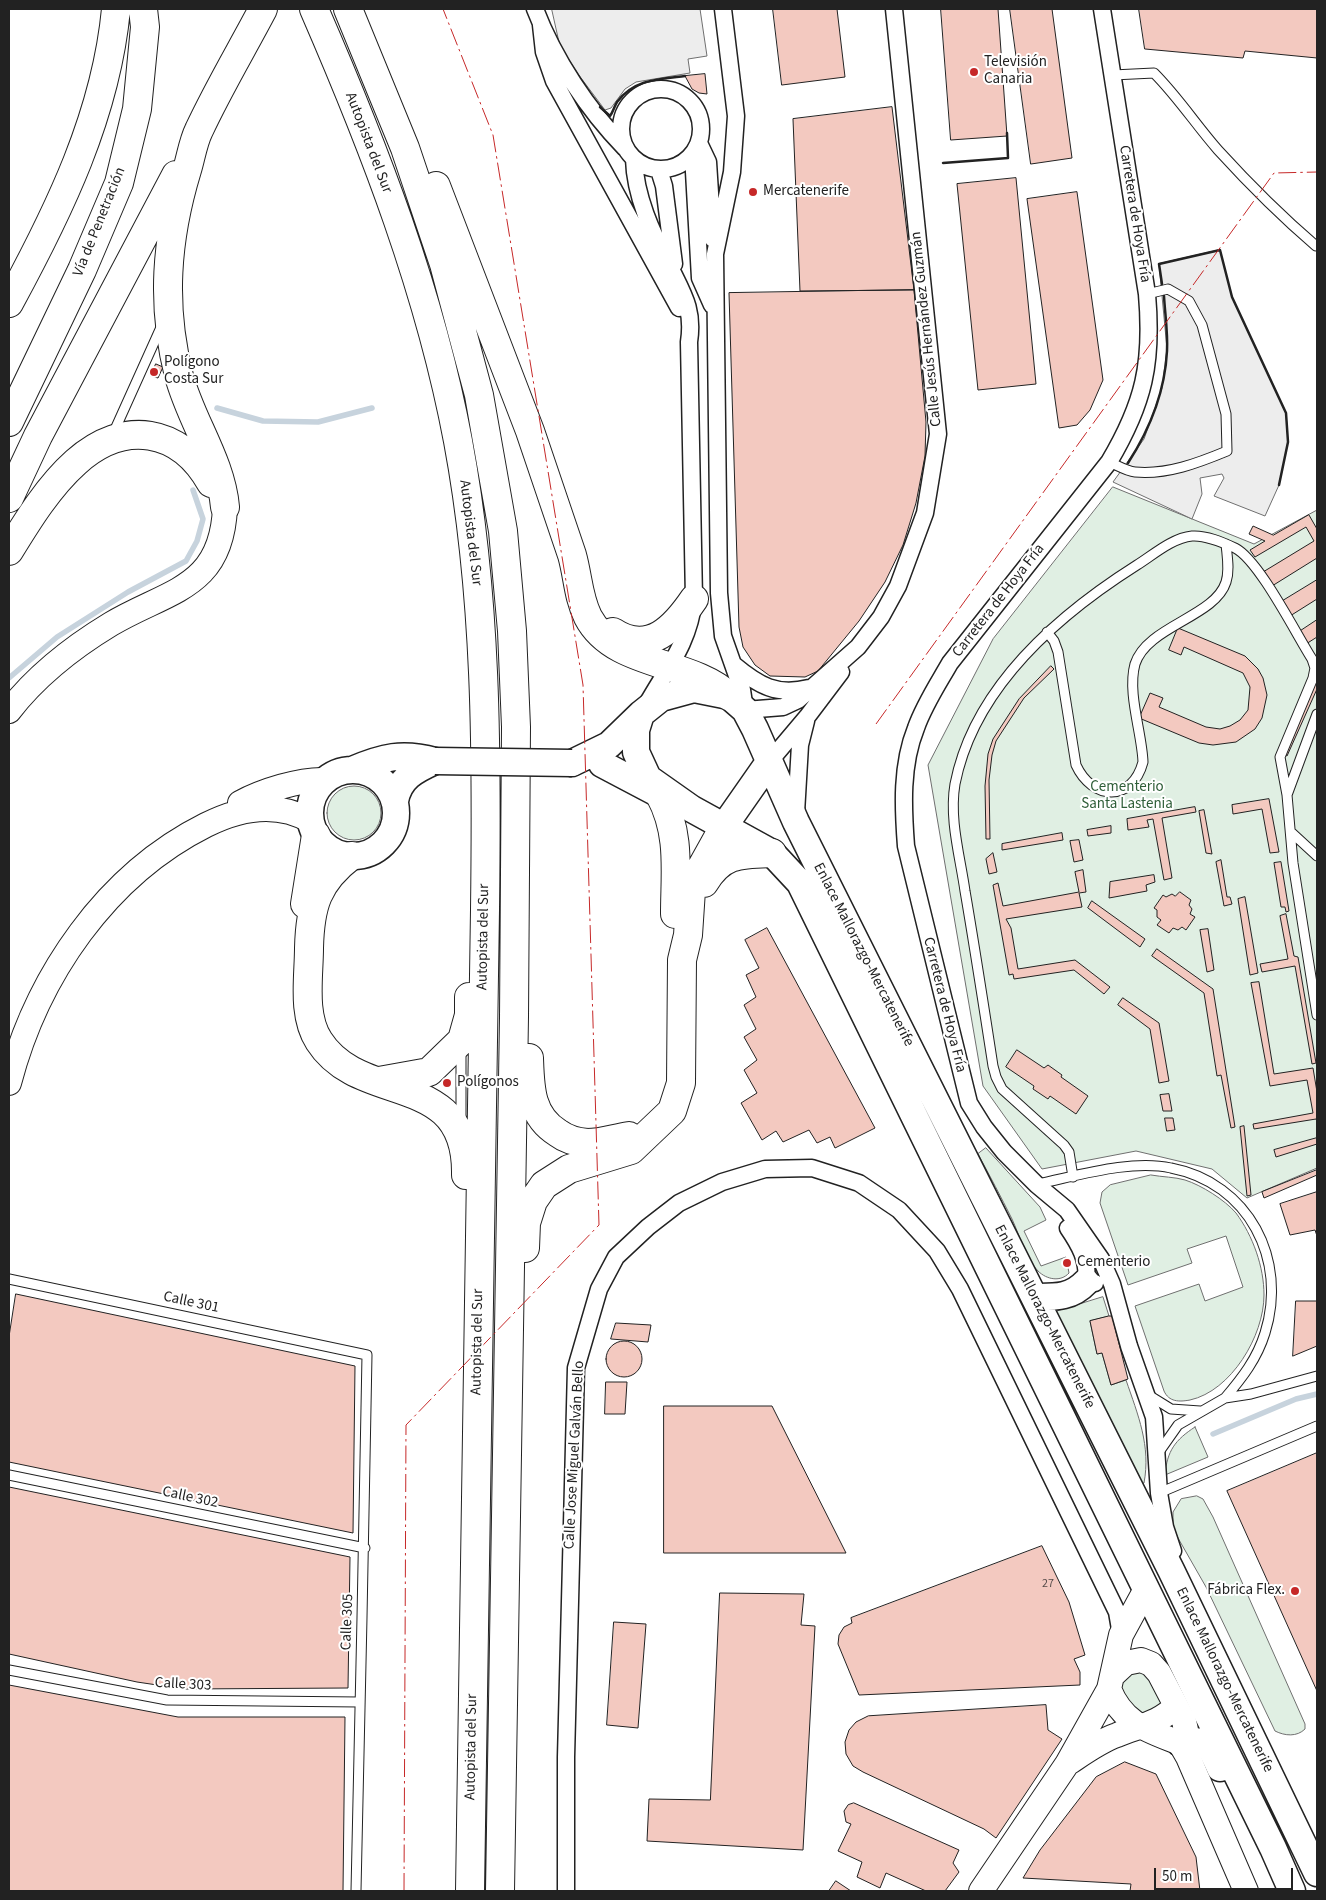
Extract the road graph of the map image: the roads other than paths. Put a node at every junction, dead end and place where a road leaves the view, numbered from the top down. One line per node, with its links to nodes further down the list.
1 (116, 9): 21 (highway)
2 (143, 9): 25 (highway, Vía de Penetración)
3 (263, 9): 12 (highway)
4 (348, 9): 13 (highway, Autopista del Sur)
5 (534, 9): 10 (street)
6 (723, 9): 18 (street)
7 (894, 9): 35 (street, Calle Jesús Hernández Guzmán)
8 (1102, 9): 11 (street, Carretera de Hoya Fría)
9 (317, 16): 61 (highway, Autopista del Sur)
10 (545, 17): 15 (street); 24 (street)
11 (1112, 75): 17 (lane); 20 (street, Carretera de Hoya Fría)
12 (198, 131): 23 (highway); 28 (highway)
13 (404, 148): 32 (highway); 65 (highway, Autopista del Sur)
14 (696, 148): 15 (street); 16 (street); 18 (street); 22 (street)
15 (630, 154): 16 (street); 19 (street)
16 (659, 170): 19 (street)
17 (1316, 246)
18 (715, 254): 22 (street)
19 (677, 279): 24 (street)
20 (1147, 294): 27 (street, Carretera de Hoya Fría); 27 (lane)
21 (9, 304)
22 (714, 310): 36 (street)
23 (167, 313): 26 (lane); 29 (highway)
24 (689, 342): 33 (street)
25 (9, 422)
26 (110, 441): 29 (highway); 31 (highway)
27 (1109, 462): 72 (street, Carretera de Hoya Fría)
28 (9, 498)
29 (225, 508): 40 (street)
30 (1226, 544): 34 (lane); 34 (lane); 50 (lane)
31 (9, 550)
32 (576, 569): 33 (highway); 37 (highway)
33 (694, 599): 37 (street)
34 (1047, 632): 71 (lane)
35 (858, 647): 38 (street, Calle Jesús Hernández Guzmán); 43 (street)
36 (734, 665): 38 (street); 39 (street)
37 (670, 667): 39 (highway); 41 (street)
38 (814, 687): 39 (street, Calle Jesús Hernández Guzmán)
39 (737, 703): 41 (main road); 45 (main road)
40 (9, 711)
41 (641, 714): 46 (main road); 49 (main road)
42 (1317, 714): 50 (lane)
43 (807, 717): 45 (street); 53 (street)
44 (435, 760): 46 (main road, bridge); 47 (main road); 51 (main road)
45 (769, 762): 53 (main road, Enlace Mallorazgo-Mercatenerife); 54 (main road)
46 (572, 763): 49 (main road)
47 (352, 770): 48 (main road); 51 (main road)
48 (325, 780): 52 (street); 55 (main road)
49 (654, 787): 54 (main road); 63 (highway)
50 (1287, 795): 56 (lane)
51 (395, 801): 58 (main road)
52 (220, 818): 55 (street); 68 (street)
53 (796, 822): 78 (main road, Enlace Mallorazgo-Mercatenerife)
54 (726, 825): 57 (main road, Enlace Mallorazgo-Mercatenerife); 60 (highway)
55 (314, 828): 58 (main road); 62 (highway)
56 (1292, 833): 59 (lane); 64 (lane)
57 (772, 853): 60 (highway); 90 (main road, Enlace Mallorazgo-Mercatenerife)
58 (351, 856): 62 (highway)
59 (1317, 856)
60 (692, 904): 63 (highway)
61 (485, 910): 66 (highway); 73 (highway, Autopista del Sur)
62 (310, 928): 67 (highway)
63 (682, 960): 70 (highway)
64 (1317, 1015)
65 (514, 1017): 70 (highway); 77 (highway, Autopista del Sur)
66 (462, 1040): 67 (highway); 69 (lane)
67 (379, 1081): 69 (highway)
68 (9, 1083)
69 (461, 1132): 73 (highway)
70 (648, 1135): 77 (highway)
71 (1073, 1177): 72 (lane); 82 (lane)
72 (1037, 1184): 75 (street, Carretera de Hoya Fría); 76 (street, Carretera de Hoya Fría)
73 (479, 1262): 102 (highway, Autopista del Sur)
74 (9, 1279): 79 (lane, Calle 301)
75 (1086, 1282): 76 (street); 78 (main road)
76 (1112, 1284): 81 (street, Carretera de Hoya Fría)
77 (508, 1292): 103 (highway, Autopista del Sur)
78 (1035, 1297): 89 (main road, Enlace Mallorazgo-Mercatenerife)
79 (367, 1355): 88 (lane, Calle 305)
80 (1317, 1376): 82 (lane)
81 (1145, 1392): 83 (lane); 85 (street, Carretera de Hoya Fría)
82 (1225, 1398): 83 (lane)
83 (1200, 1411): 85 (lane)
84 (1317, 1426): 87 (lane)
85 (1157, 1455): 87 (street, Carretera de Hoya Fría)
86 (9, 1475): 88 (lane, Calle 302)
87 (1159, 1493): 89 (street, Carretera de Hoya Fría)
88 (365, 1548): 94 (lane, Calle 305)
89 (1171, 1570): 100 (main road, Enlace Mallorazgo-Mercatenerife)
90 (1146, 1589): 91 (street); 99 (main road, Enlace Mallorazgo-Mercatenerife)
91 (1121, 1635): 93 (street); 104 (street, Calle Jose Miguel Galván Bello)
92 (9, 1670): 94 (lane, Calle 303)
93 (1110, 1682): 95 (street); 96 (street); 98 (street)
94 (359, 1702): 101 (lane, Calle 305)
95 (1176, 1706): 96 (street); 97 (street)
96 (1143, 1728): 97 (street); 98 (street)
97 (1180, 1743): 99 (main road); 106 (street)
98 (1067, 1764): 105 (street)
99 (1273, 1848): 107 (main road, Enlace Mallorazgo-Mercatenerife)
100 (1317, 1873)
101 (356, 1891)
102 (470, 1891)
103 (500, 1891)
104 (566, 1891)
105 (981, 1891)
106 (1246, 1891)
107 (1292, 1891)

